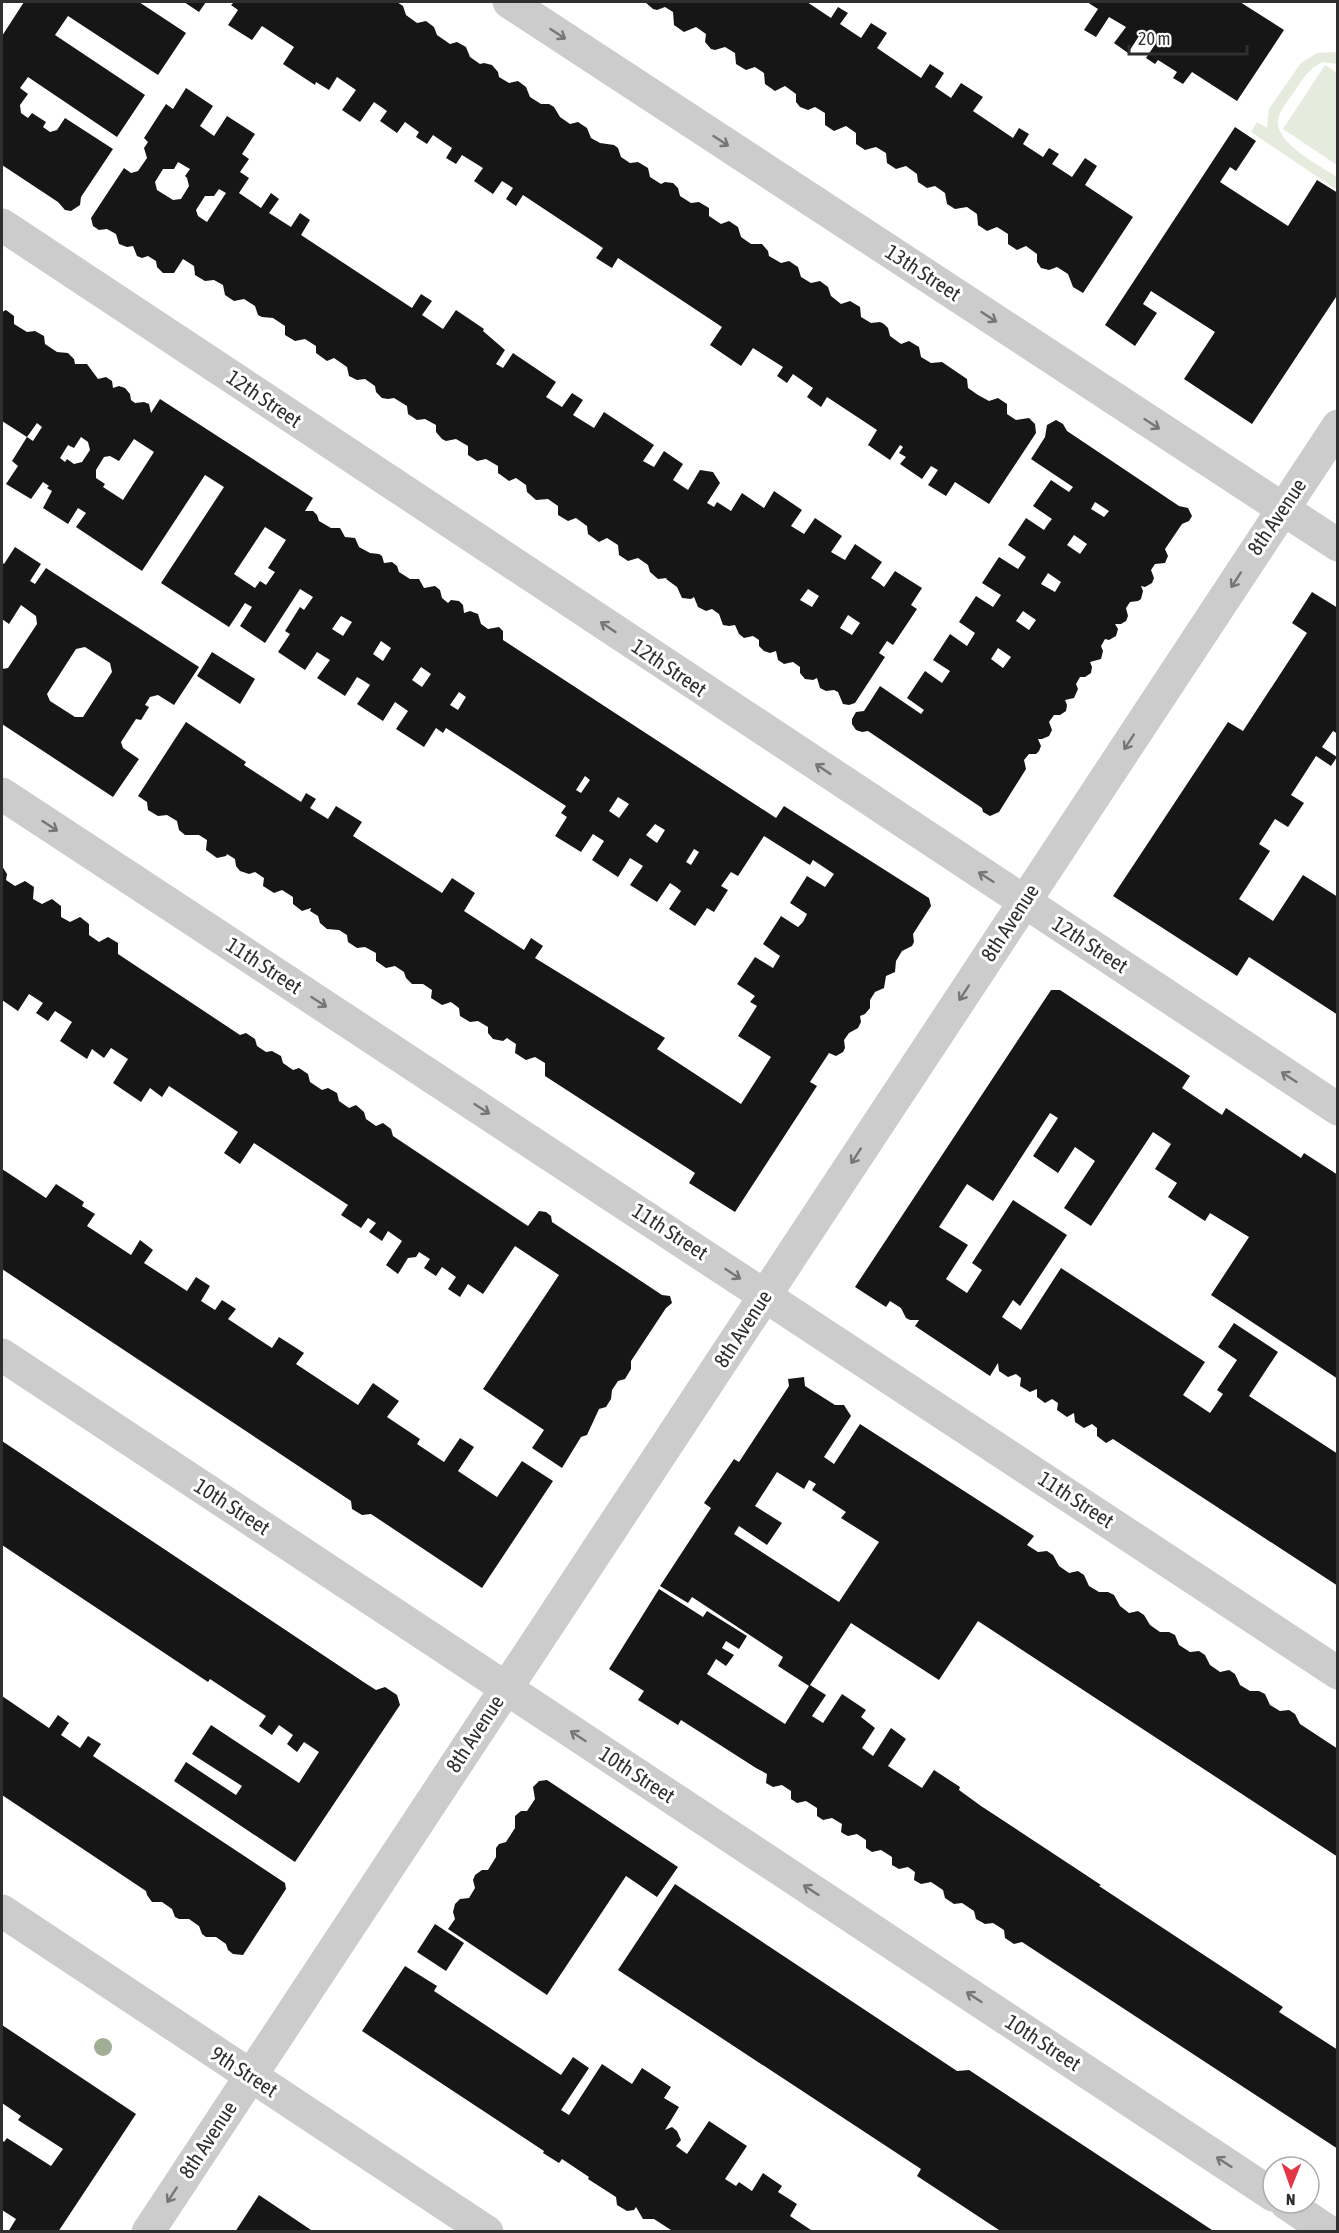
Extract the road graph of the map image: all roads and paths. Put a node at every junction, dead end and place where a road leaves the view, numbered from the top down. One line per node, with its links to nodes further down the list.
1 (509, 2): 4 (street, 13th Street, one-way to 4)
2 (2, 225): 7 (street, 12th Street, one-way to 2)
3 (1338, 426): 4 (street, 8th Avenue)
4 (1282, 509): 5 (street, 13th Street); 7 (street, 8th Avenue, one-way to 7)
5 (1338, 545)
6 (2, 794): 9 (street, 11th Street, one-way to 9)
7 (1024, 902): 8 (street, 12th Street, one-way to 7); 9 (street, 8th Avenue, one-way to 9)
8 (1338, 1109)
9 (765, 1295): 11 (street, 11th Street); 12 (street, 8th Avenue)
10 (2, 1355): 12 (street, 10th Street)
11 (1338, 1673)
12 (506, 1688): 14 (street, 8th Avenue); 15 (street, 10th Street, one-way to 12)
13 (2, 1911): 14 (street, 9th Street)
14 (250, 2076): 17 (street, 8th Avenue, one-way to 17); 18 (street, 9th Street)
15 (1261, 2186)
16 (1304, 2215): 19 (street)
17 (147, 2232)
18 (487, 2232)
19 (1329, 2232)

